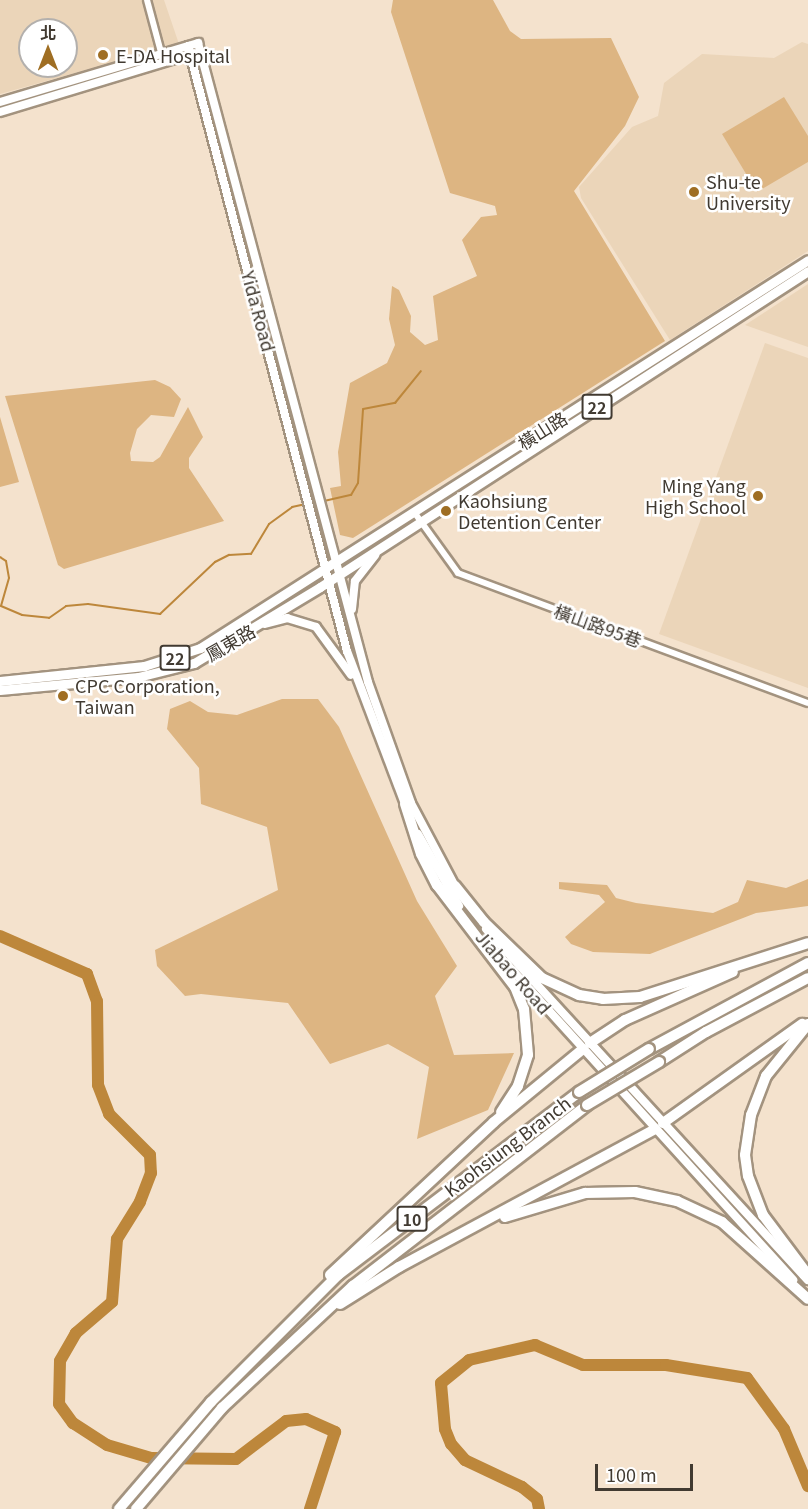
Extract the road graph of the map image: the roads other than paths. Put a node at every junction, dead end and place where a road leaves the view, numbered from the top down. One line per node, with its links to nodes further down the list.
1 (147, 0): 3 (street)
2 (189, 50): 3 (street); 8 (street, Yida Road); 9 (street, Yida Road)
3 (163, 58): 4 (street); 5 (street)
4 (0, 102)
5 (0, 111)
6 (808, 260): 10 (main road, 橫山路 / 22)
7 (808, 271): 10 (main road, 橫山路 / 22)
8 (305, 445): 9 (street); 12 (street, Yida Road)
9 (295, 449): 13 (street, Yida Road)
10 (417, 516): 11 (main road, 橫山路 / 22); 12 (main road, 橫山路 / 22); 23 (street, 橫山路95巷)
11 (387, 544): 14 (main road, 橫山路 / 22); 17 (street)
12 (336, 561): 13 (main road, 鳳東路 / 22); 14 (street, Yida Road)
13 (326, 568): 15 (street, Yida Road); 18 (main road, 鳳東路 / 22)
14 (339, 574): 15 (main road, 鳳東路 / 22); 17 (street, Jiabao Road)
15 (329, 580): 16 (main road, 鳳東路 / 22); 21 (street, Jiabao Road)
16 (248, 632): 18 (main road, 鳳東路 / 22); 21 (street)
17 (355, 633): 25 (street, Jiabao Road)
18 (88, 677): 20 (main road, 鳳東路 / 22)
19 (0, 681): 20 (main road, 鳳東路 / 22)
20 (48, 681): 22 (main road, 鳳東路 / 22)
21 (360, 689): 24 (street, Jiabao Road)
22 (0, 690)
23 (808, 703)
24 (405, 804): 32 (street, Jiabao Road); 33 (highway)
25 (455, 886): 27 (highway); 32 (street, Jiabao Road)
26 (808, 944): 27 (highway)
27 (783, 951): 32 (highway)
28 (808, 963): 40 (highway, Kaohsiung Branch / 10, bridge)
29 (808, 978): 39 (highway, Kaohsiung Branch / 10, bridge)
30 (808, 1019): 34 (highway)
31 (808, 1024): 36 (highway)
32 (586, 1046): 33 (highway); 34 (street, Jiabao Road)
33 (494, 1122): 40 (highway)
34 (659, 1126): 35 (highway); 37 (street, Jiabao Road); 38 (street, Jiabao Road)
35 (476, 1227): 38 (highway); 39 (highway)
36 (808, 1275)
37 (808, 1280)
38 (808, 1298)
39 (317, 1319): 42 (highway, Kaohsiung Branch / 10)
40 (255, 1358): 41 (highway, Kaohsiung Branch / 10)
41 (119, 1509)
42 (136, 1509)

